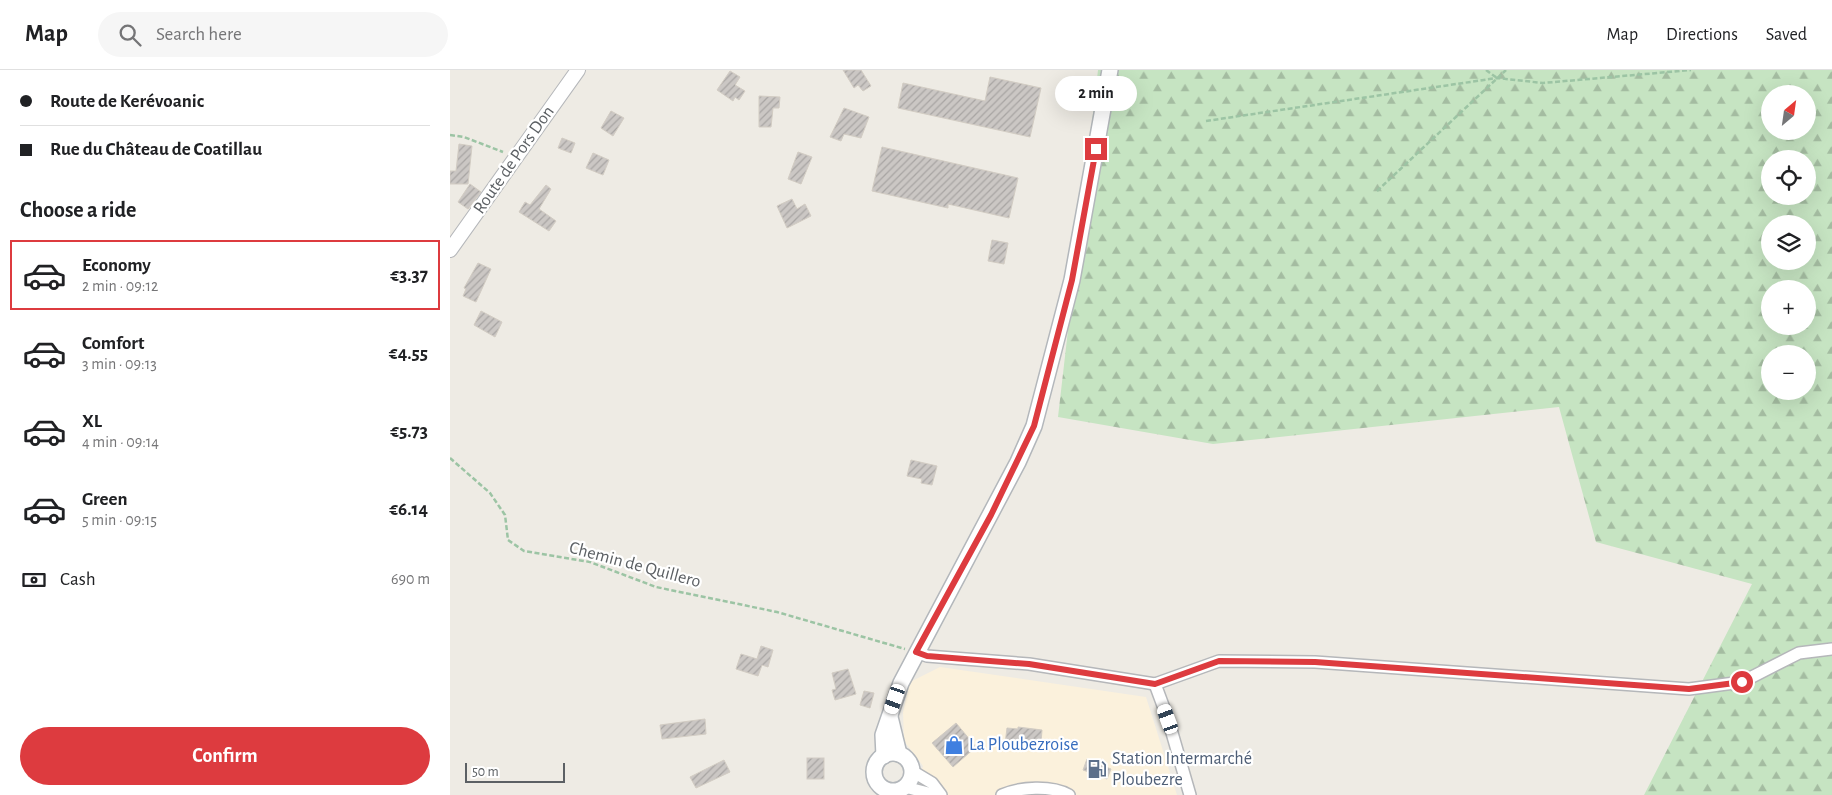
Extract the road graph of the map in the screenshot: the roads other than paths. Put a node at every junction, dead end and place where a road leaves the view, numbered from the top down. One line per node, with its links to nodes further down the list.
1 (578, 70): 3 (street, Route de Pors Don)
2 (1110, 70): 5 (main road)
3 (450, 250)
4 (1832, 649): 6 (street)
5 (916, 652): 6 (street); 7 (main road)
6 (1155, 684): 16 (street)
7 (890, 715): 8 (main road); 9 (main road)
8 (899, 754): 9 (main road); 10 (main road)
9 (884, 756): 11 (main road)
10 (912, 771): 11 (main road); 13 (street)
11 (891, 791): 12 (street)
12 (936, 795)
13 (941, 795)
14 (1002, 795): 15 (street)
15 (1069, 795)
16 (1190, 795)

